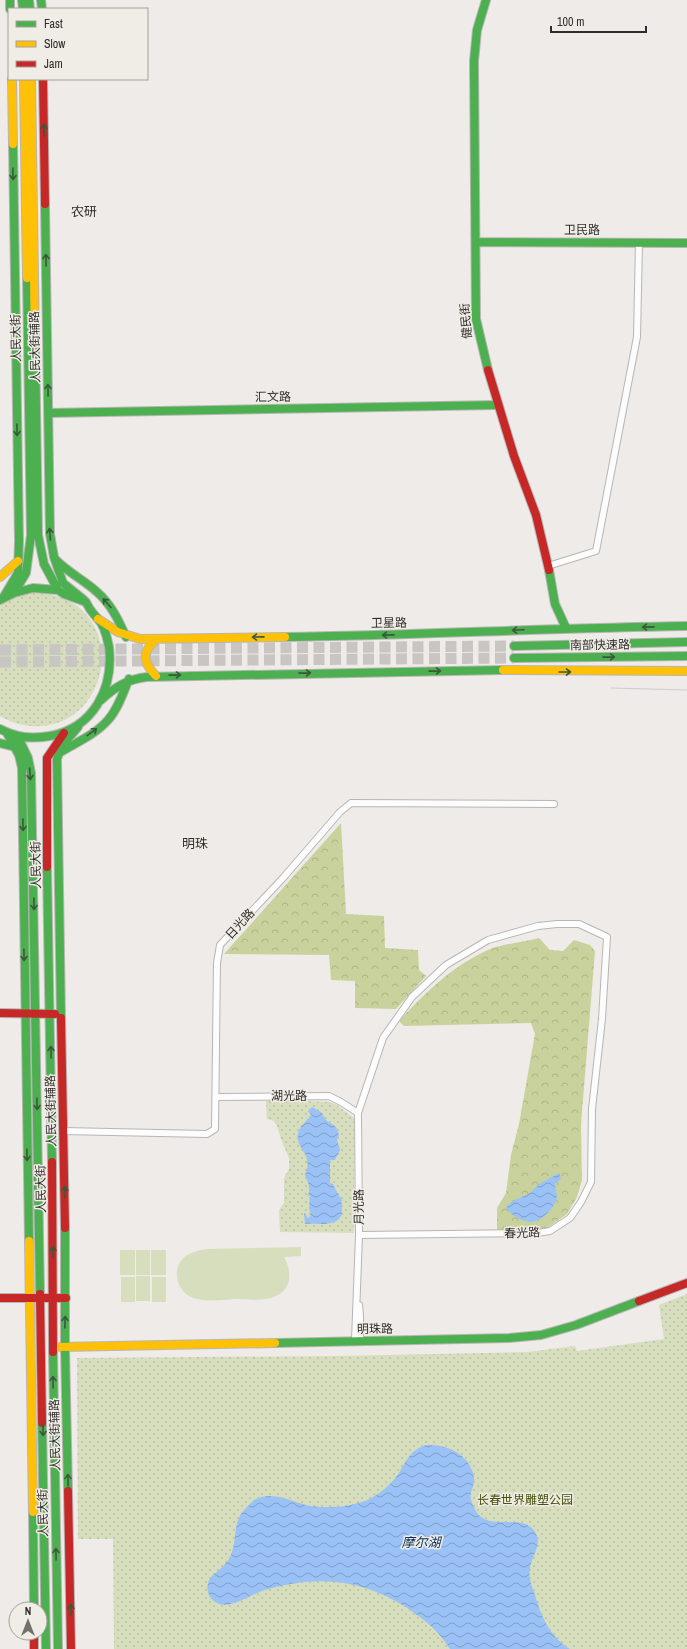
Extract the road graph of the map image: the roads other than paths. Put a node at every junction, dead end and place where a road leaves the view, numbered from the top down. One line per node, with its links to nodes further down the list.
1 (486, 0): 6 (main road, 健民街)
2 (12, 80): 12 (main road, one-way to 12)
3 (24, 80): 16 (main road, 人民大街)
4 (31, 80): 15 (main road, 人民大街)
5 (43, 80): 10 (main road, 人民大街辅路, one-way to 5)
6 (476, 242): 7 (main road, 卫民路); 9 (main road, 健民街)
7 (639, 242): 8 (main road, 卫民路); 13 (street)
8 (687, 243)
9 (498, 405): 10 (main road, 汇文路); 13 (main road, 健民街)
10 (48, 414): 11 (main road, 人民大街辅路, one-way to 10)
11 (54, 557): 18 (main road, 人民大街辅路); 22 (main road, one-way to 11)
12 (18, 562): 14 (main road); 17 (main road)
13 (548, 566): 21 (main road, 健民街)
14 (0, 577)
15 (58, 590): 16 (main road); 18 (main road)
16 (14, 593): 17 (main road)
17 (2, 599)
18 (86, 602): 19 (main road, 人民大街辅路)
19 (98, 619): 22 (main road, 卫星路); 31 (main road)
20 (687, 626): 21 (main road, 卫星路, one-way to 21)
21 (566, 628): 23 (main road, 卫星路, one-way to 23)
22 (126, 636): 23 (main road, 卫星路)
23 (157, 639): 29 (main road)
24 (687, 642): 25 (main road, 南部快速路)
25 (514, 646)
26 (687, 656): 27 (main road, 南部快速路, one-way to 26)
27 (514, 658)
28 (687, 671): 29 (main road, one-way to 28)
29 (156, 676): 30 (main road)
30 (129, 679): 31 (main road); 38 (main road, one-way to 30)
31 (101, 700): 32 (main road)
32 (80, 724): 34 (main road); 38 (main road, 人民大街辅路)
33 (3, 731): 35 (main road); 37 (main road, 人民大街辅路)
34 (64, 734): 35 (main road); 43 (main road, 人民大街)
35 (18, 737): 42 (main road, 人民大街, one-way to 42)
36 (0, 743): 37 (main road)
37 (15, 747): 40 (main road, 人民大街辅路, one-way to 40)
38 (59, 753): 44 (main road, 人民大街辅路)
39 (554, 804): 45 (street, 日光路)
40 (24, 1013): 41 (main road); 42 (main road); 50 (main road, 人民大街辅路, one-way to 50)
41 (0, 1014)
42 (35, 1014): 43 (main road); 51 (main road, 人民大街, one-way to 51)
43 (50, 1014): 44 (main road); 53 (main road, 人民大街, one-way to 43)
44 (61, 1014): 47 (main road, 人民大街辅路)
45 (216, 1097): 46 (street, 湖光路); 47 (street, 日光路)
46 (358, 1113): 48 (street, 月光路); 48 (street, 春光路)
47 (63, 1131): 54 (main road, 人民大街辅路, one-way to 47)
48 (359, 1235): 55 (street, 月光路)
49 (687, 1283): 55 (main road, 明珠路)
50 (29, 1297): 51 (main road); 52 (main road); 58 (main road, 人民大街辅路)
51 (39, 1297): 53 (main road); 59 (main road, 人民大街, one-way to 59)
52 (0, 1298)
53 (54, 1298): 54 (main road); 57 (main road, 人民大街)
54 (66, 1298): 56 (main road, 人民大街辅路, one-way to 54)
55 (358, 1341): 56 (main road, 明珠路)
56 (65, 1347): 57 (main road, 明珠路); 61 (main road, 人民大街辅路, one-way to 56)
57 (54, 1348): 60 (main road, 人民大街, one-way to 57)
58 (34, 1601)
59 (46, 1649)
60 (58, 1649)
61 (71, 1649)

